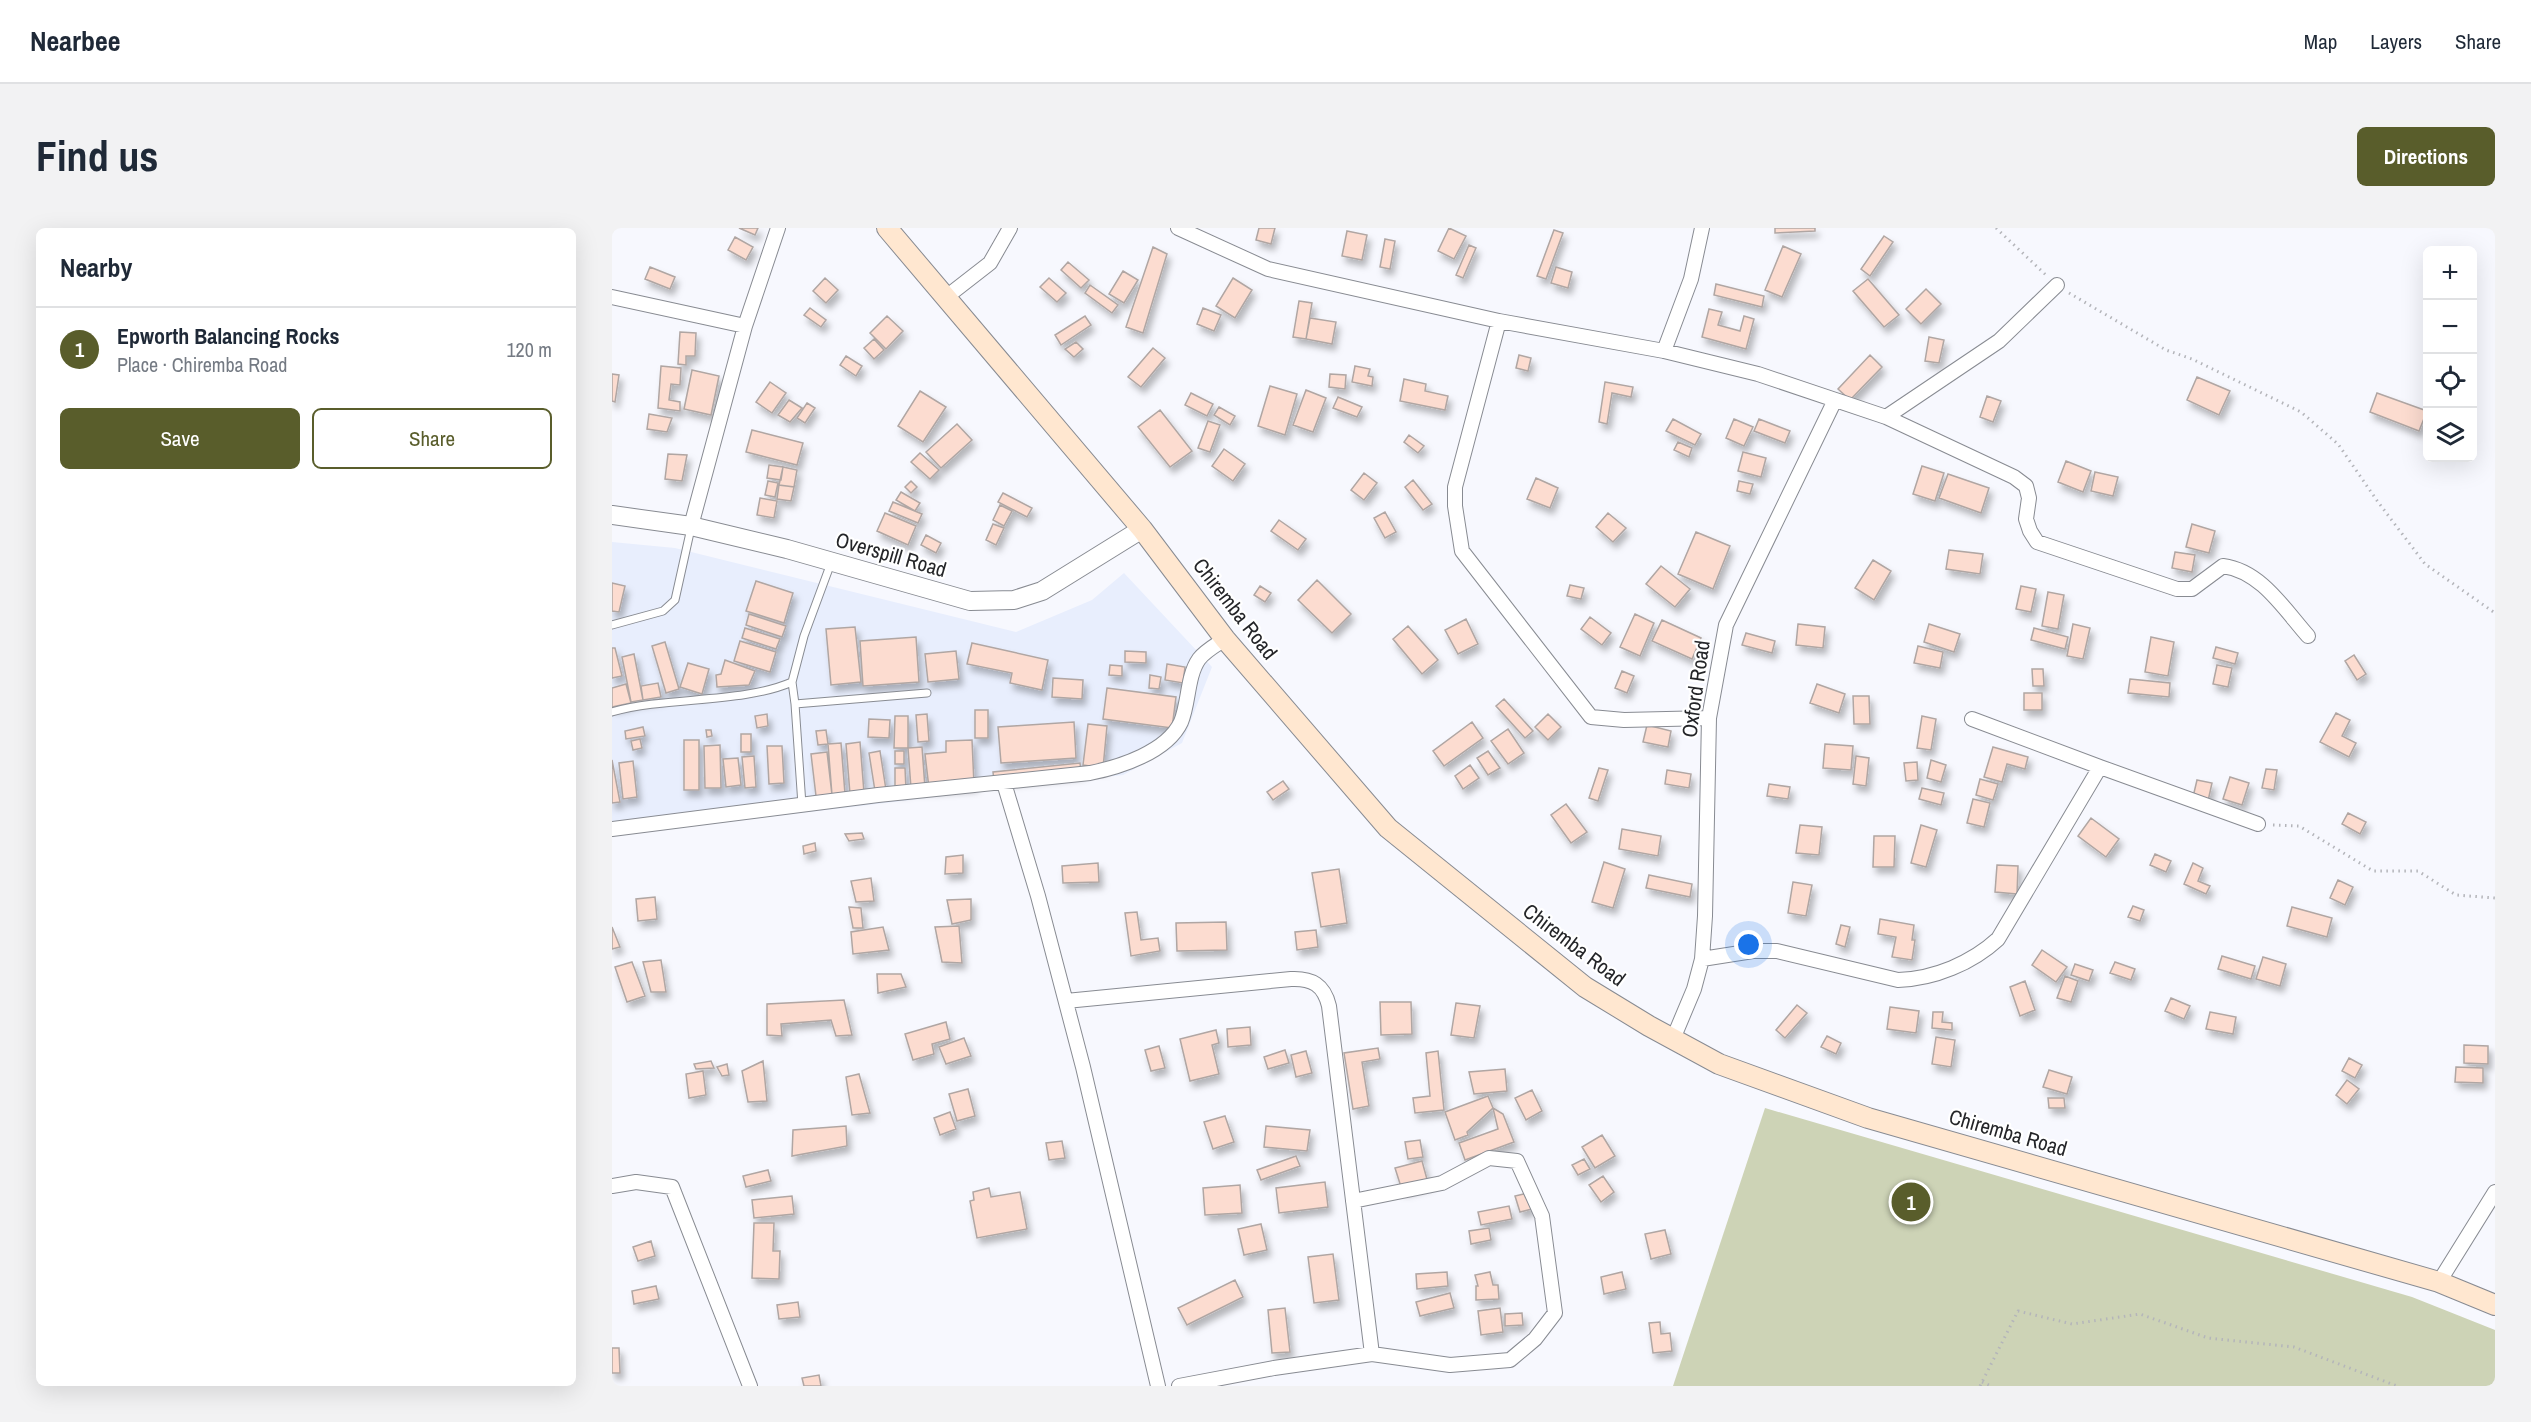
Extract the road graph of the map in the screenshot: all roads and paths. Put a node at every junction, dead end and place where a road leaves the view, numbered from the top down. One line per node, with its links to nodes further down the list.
1 (778, 228): 11 (street)
2 (886, 228): 9 (main road, Chiremba Road)
3 (1010, 228): 9 (street)
4 (1178, 228): 10 (street)
5 (1702, 228): 12 (street)
6 (1996, 228): 7 (path)
7 (2057, 285): 14 (street); 19 (path)
8 (612, 297): 11 (street)
9 (945, 298): 17 (main road, Chiremba Road)
10 (1499, 321): 12 (street); 27 (street)
11 (745, 326): 16 (street)
12 (1664, 351): 13 (street)
13 (1835, 400): 14 (street); 27 (street, Oxford Road)
14 (1886, 417): 21 (street)
15 (612, 515): 16 (street, Overspill Road)
16 (691, 526): 18 (street, Overspill Road); 20 (lane)
17 (1142, 529): 18 (street, Overspill Road); 22 (main road, Chiremba Road)
18 (832, 560): 23 (lane)
19 (2495, 613)
20 (612, 626)
21 (2308, 636)
22 (1225, 639): 30 (street); 37 (main road, Chiremba Road)
23 (792, 682): 25 (lane); 26 (lane)
24 (927, 693): 25 (lane)
25 (795, 704): 31 (lane)
26 (612, 712)
27 (1709, 718): 35 (street, Oxford Road)
28 (1972, 720): 29 (street)
29 (2100, 767): 32 (street); 35 (street)
30 (1004, 783): 31 (street); 36 (street)
31 (802, 805): 33 (street)
32 (2258, 824): 34 (path)
33 (612, 829)
34 (2495, 898)
35 (1702, 959): 37 (street, Oxford Road)
36 (1066, 1001): 40 (street); 46 (street)
37 (1673, 1040): 41 (main road, Chiremba Road)
38 (612, 1186): 45 (street)
39 (2495, 1192): 41 (street)
40 (1353, 1201): 43 (street); 43 (street)
41 (2439, 1282): 42 (main road, Chiremba Road)
42 (2495, 1305)
43 (1372, 1354): 47 (street)
44 (1981, 1384): 48 (path); 49 (path)
45 (750, 1386)
46 (1158, 1386)
47 (1179, 1386)
48 (1991, 1386)
49 (2397, 1386)

